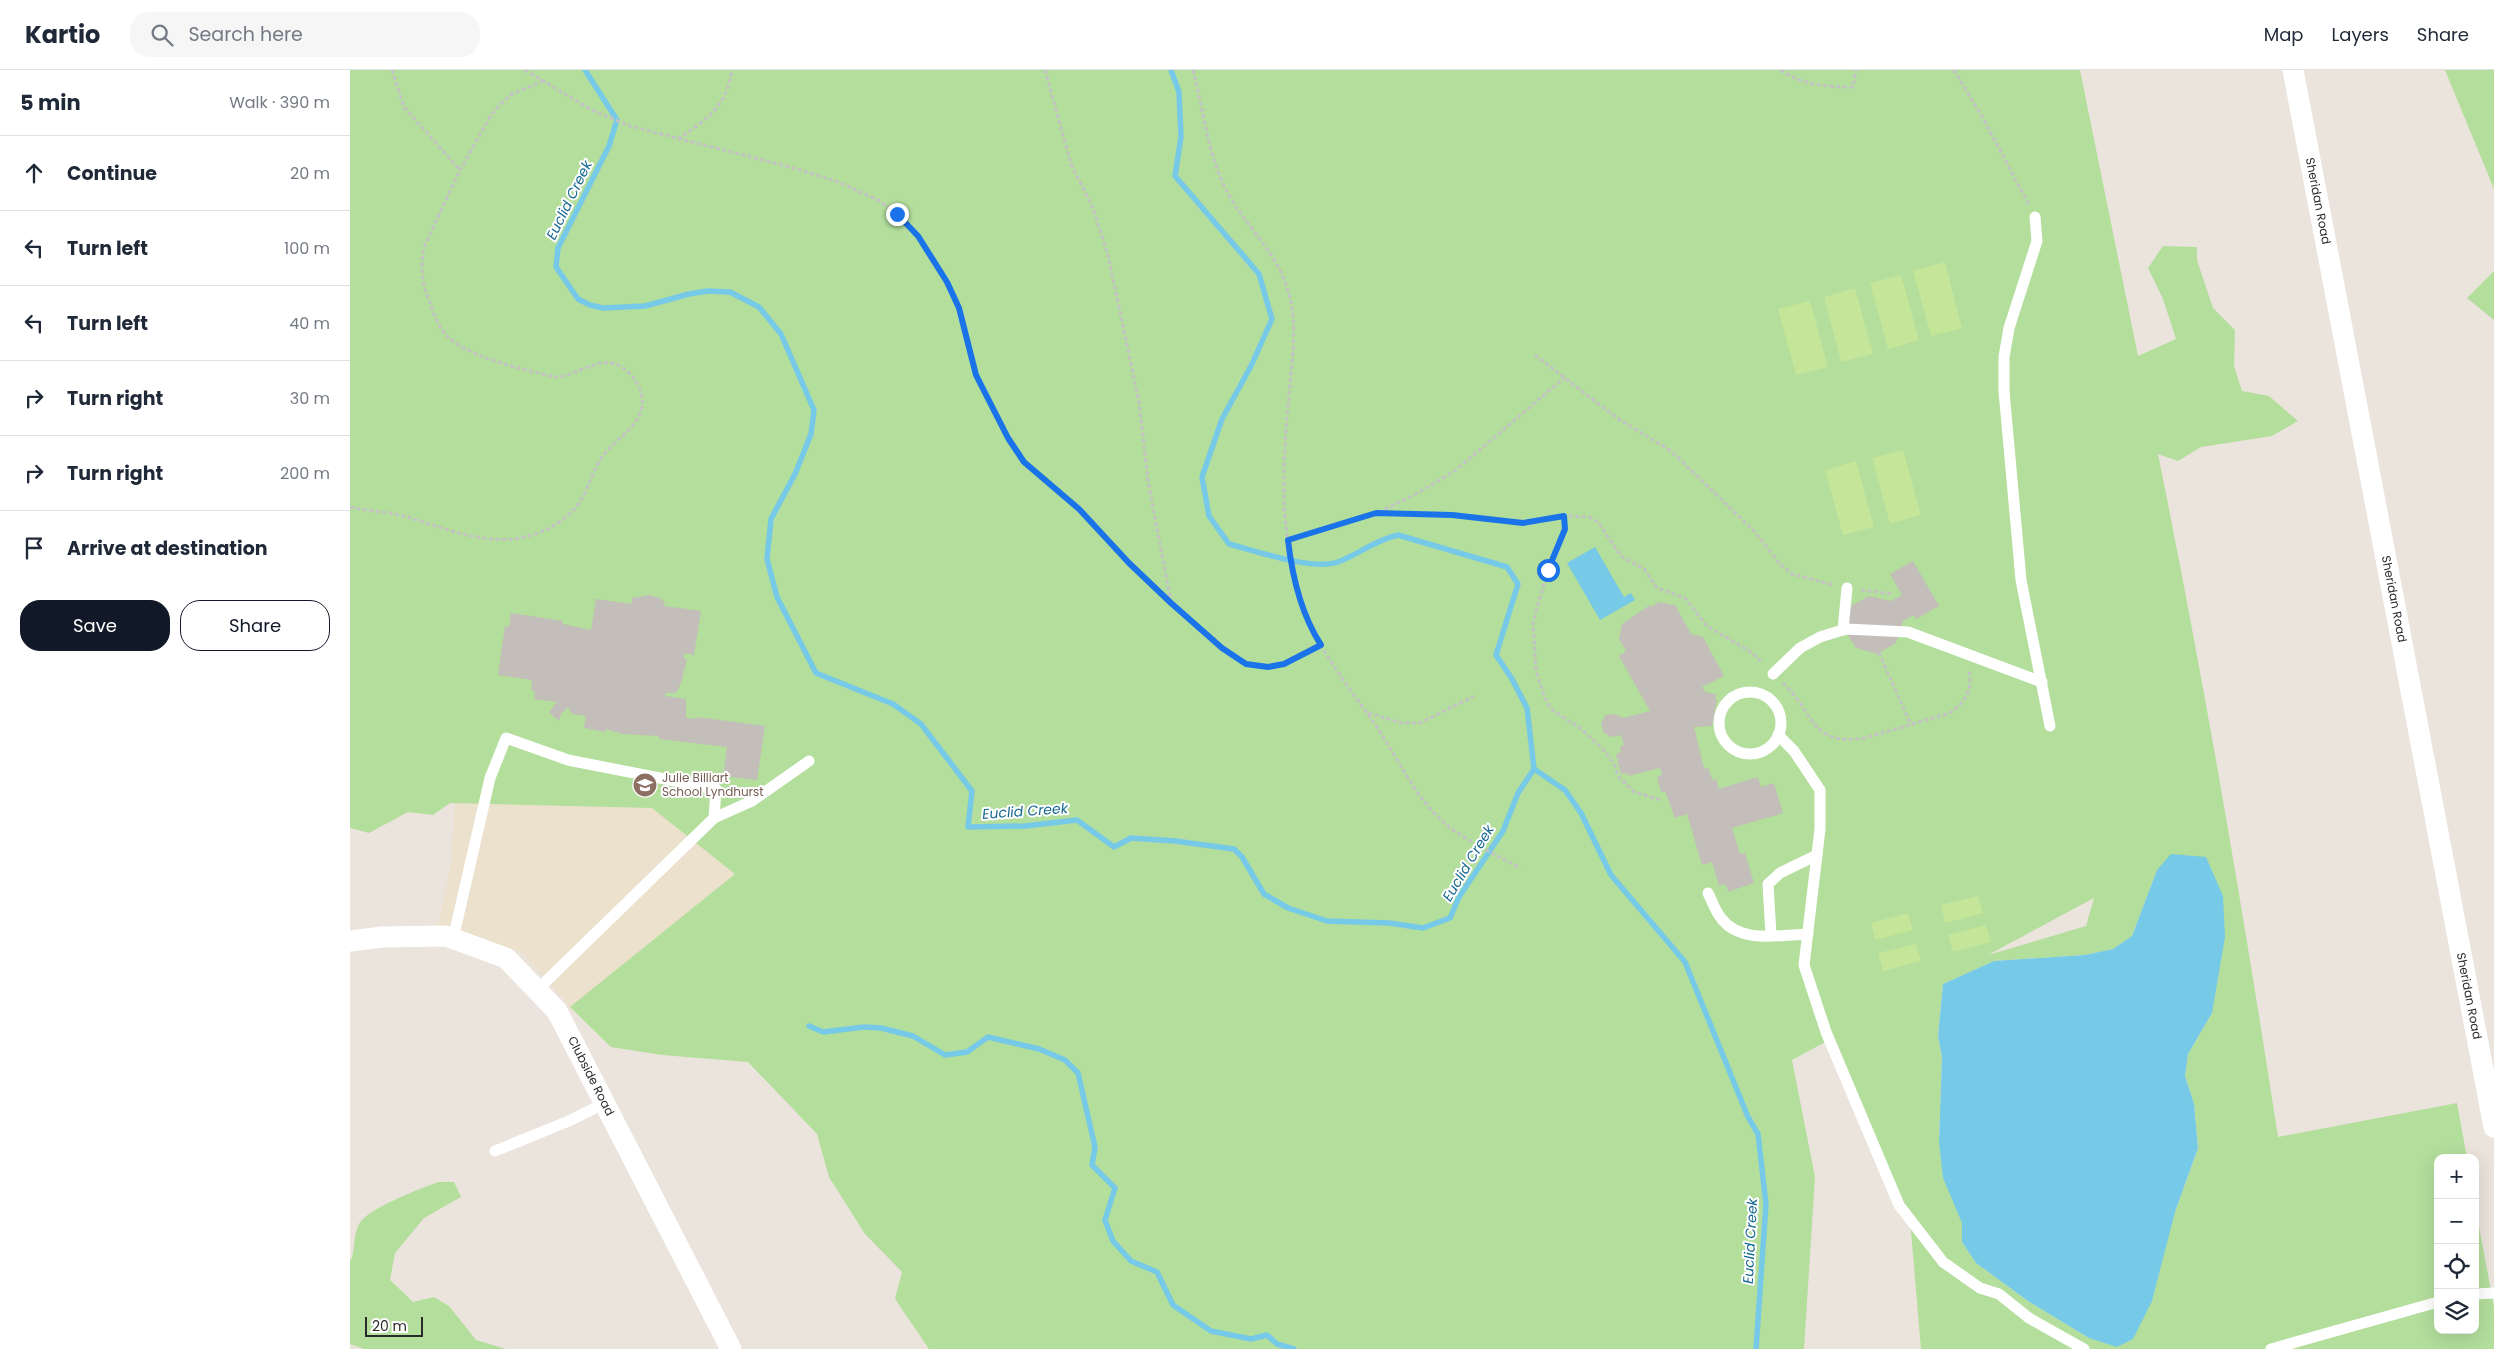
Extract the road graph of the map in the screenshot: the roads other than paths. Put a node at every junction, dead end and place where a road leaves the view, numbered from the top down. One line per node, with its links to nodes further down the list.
1 (2293, 70): 19 (street, Sheridan Road)
2 (2035, 217): 6 (lane)
3 (1847, 588): 4 (lane)
4 (1843, 630): 5 (lane); 6 (lane)
5 (1773, 674)
6 (2042, 682): 7 (lane)
7 (2050, 726)
8 (1778, 735): 8 (lane); 11 (lane)
9 (809, 761): 10 (lane)
10 (714, 818): 15 (lane); 17 (lane)
11 (1818, 855): 13 (lane); 14 (lane)
12 (1708, 893): 14 (lane)
13 (1808, 934): 14 (lane); 25 (lane)
14 (1771, 935)
15 (453, 939): 16 (street, Clubside Road); 17 (street, Clubside Road)
16 (350, 941)
17 (537, 990): 18 (street, Clubside Road)
18 (605, 1103): 20 (lane); 24 (street, Clubside Road)
19 (2494, 1127)
20 (495, 1151)
21 (2494, 1293): 22 (lane)
22 (2479, 1294)
23 (2434, 1303): 26 (lane)
24 (731, 1349)
25 (2084, 1349)
26 (2271, 1349)

